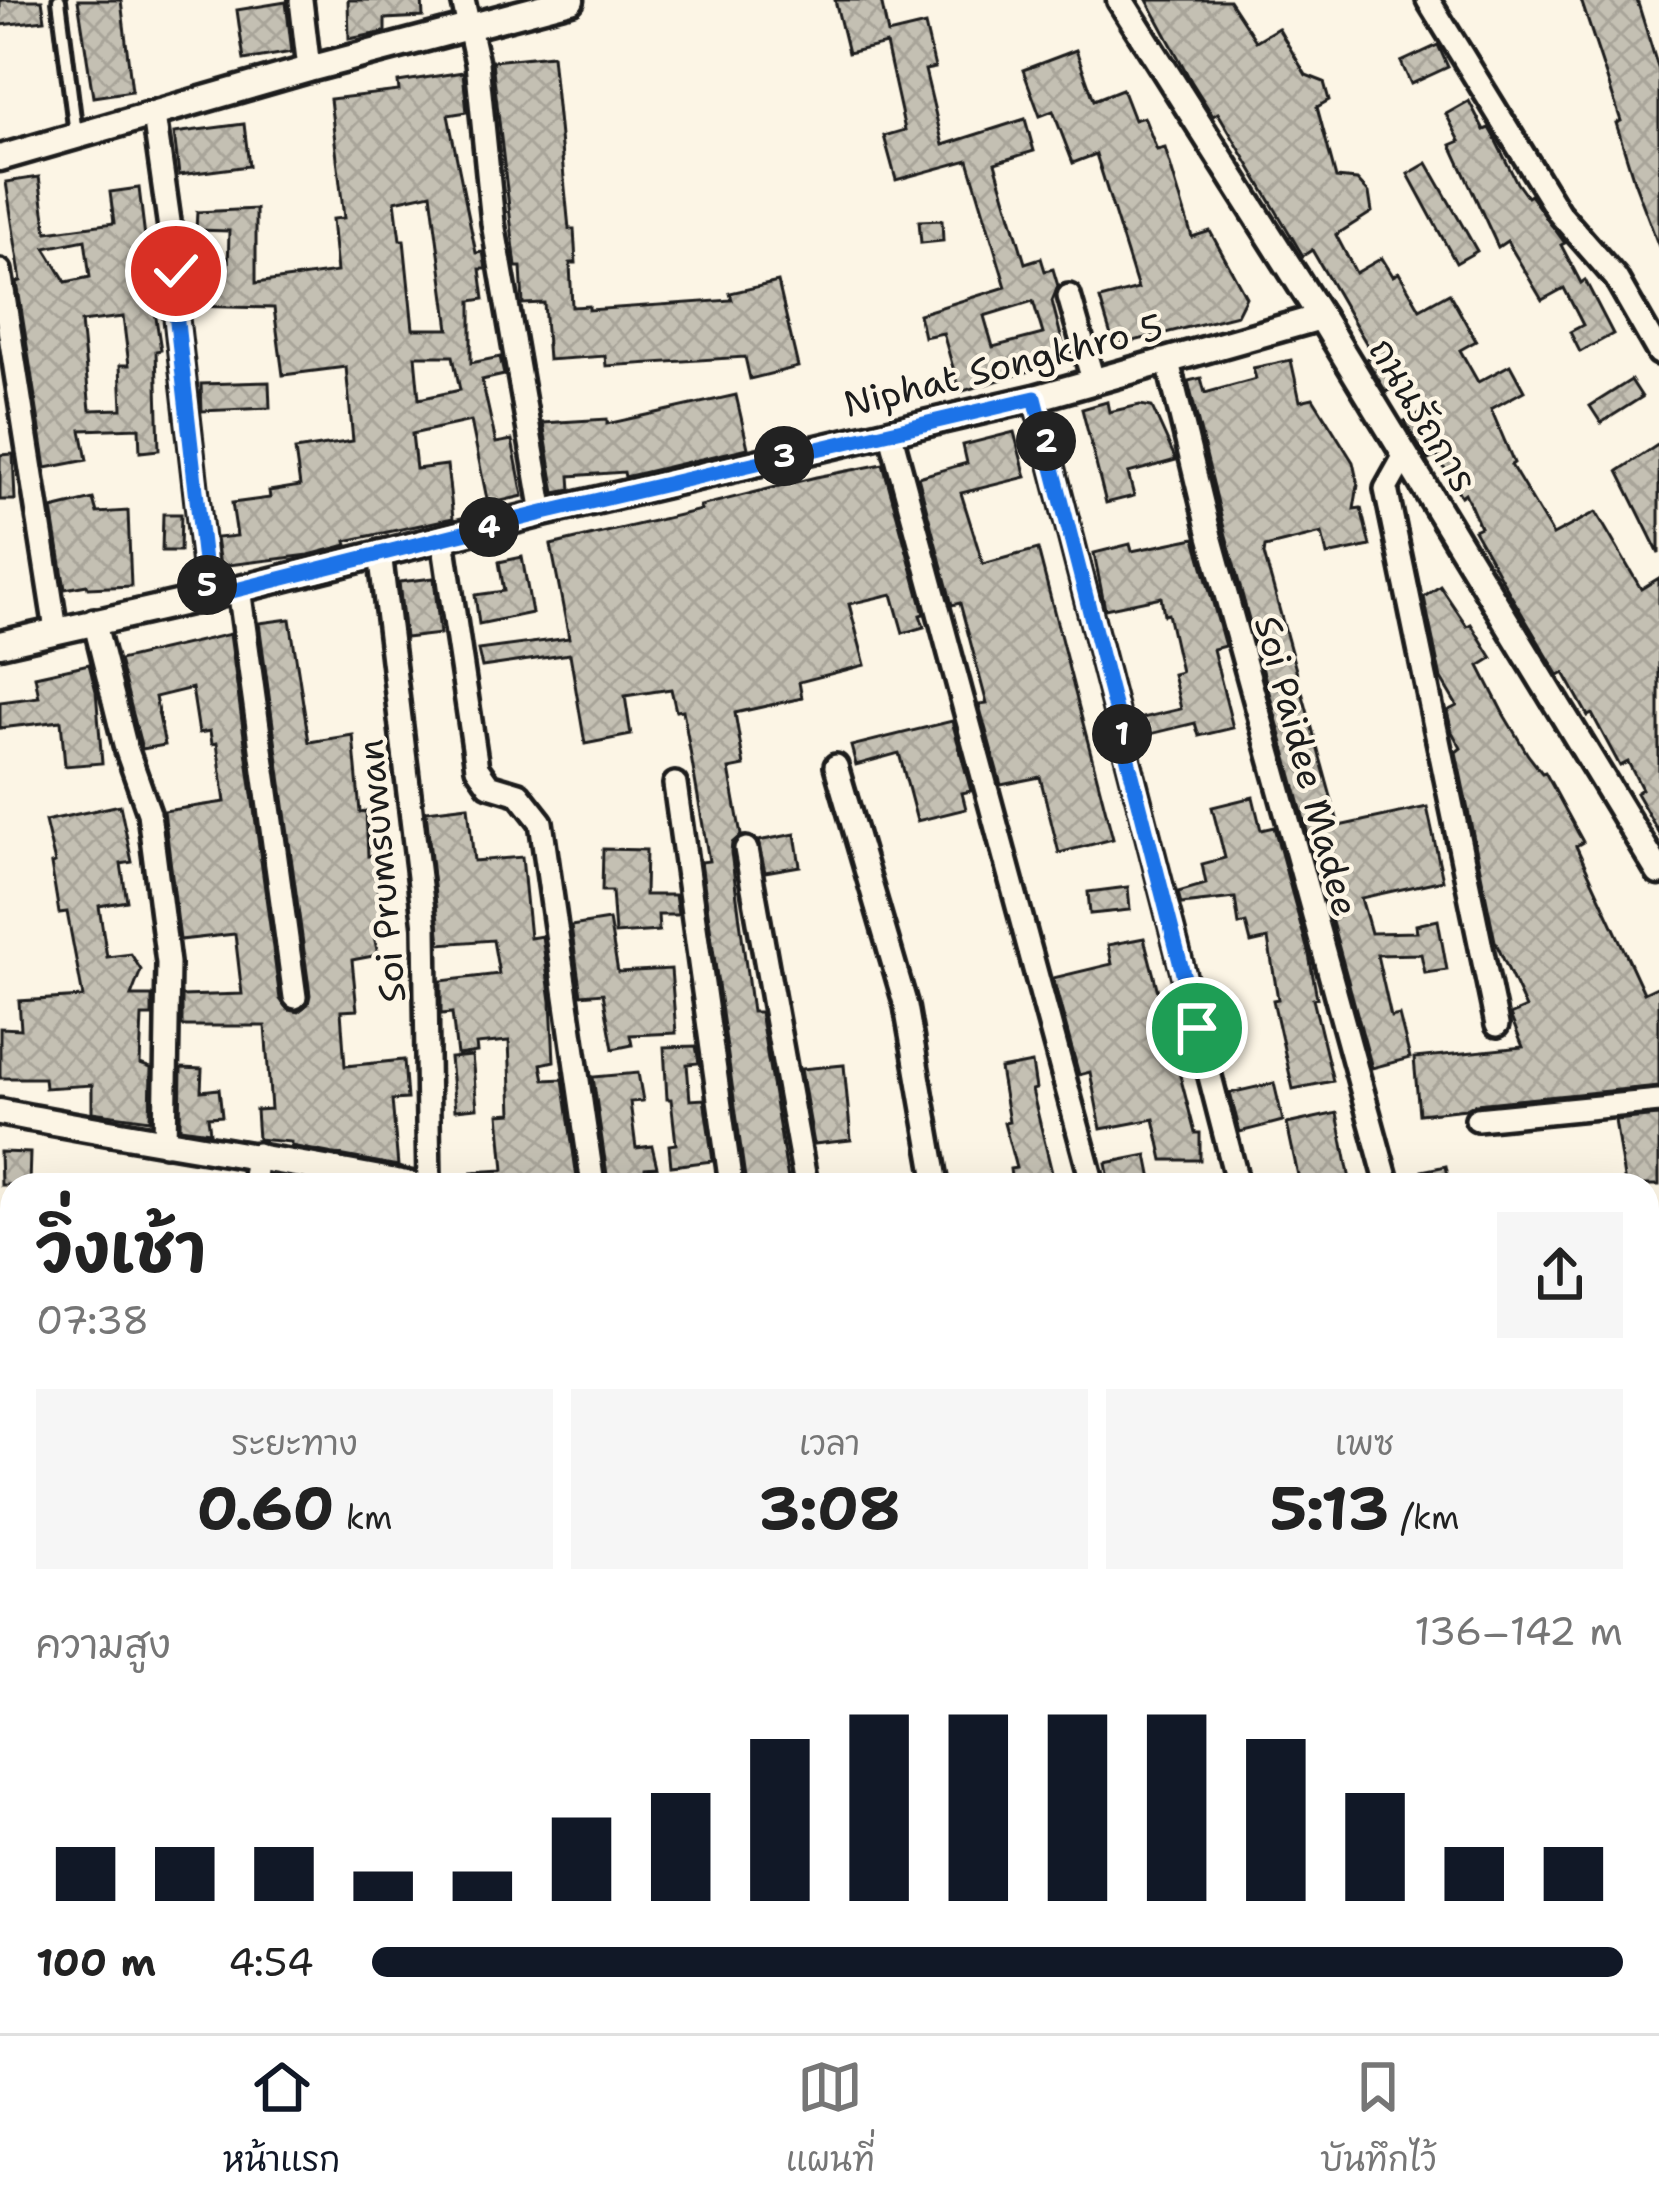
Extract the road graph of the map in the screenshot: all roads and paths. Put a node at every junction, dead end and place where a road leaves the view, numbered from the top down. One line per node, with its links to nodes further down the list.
1 (59, 0): 10 (lane)
2 (301, 0): 8 (street)
3 (463, 0): 7 (street)
4 (571, 0): 7 (street)
5 (1120, 0): 14 (street, ถนนรัถการ)
6 (1428, 0): 15 (street)
7 (467, 29): 8 (street); 21 (street)
8 (309, 69): 9 (street)
9 (154, 115): 10 (street); 25 (street)
10 (76, 134): 11 (street)
11 (0, 158)
12 (0, 272): 27 (street)
13 (1069, 296): 17 (street)
14 (1321, 317): 16 (street, Niphat Songkhro 5); 20 (street, ถนนรัถการ)
15 (1659, 353)
16 (1168, 362): 17 (street, Niphat Songkhro 5); 49 (street, Soi Paidee Madee)
17 (1094, 380): 18 (street, Niphat Songkhro 5)
18 (1035, 398): 19 (street, Niphat Songkhro 5); 48 (street)
19 (890, 431): 21 (street, Niphat Songkhro 5); 47 (street)
20 (1405, 454): 32 (street, ถนนรัถการ); 34 (street)
21 (543, 513): 22 (street, Niphat Songkhro 5)
22 (443, 538): 23 (street, Niphat Songkhro 5); 43 (street)
23 (380, 553): 24 (street, Niphat Songkhro 5); 42 (street, Soi Prumsuwan)
24 (239, 589): 25 (street, Niphat Songkhro 5); 33 (street)
25 (208, 597): 26 (street, Niphat Songkhro 5)
26 (94, 620): 27 (street, Niphat Songkhro 5); 38 (street)
27 (56, 630): 28 (street, Niphat Songkhro 5)
28 (0, 644)
29 (836, 766): 46 (street)
30 (675, 784): 44 (street)
31 (746, 848): 45 (street)
32 (1659, 872)
33 (295, 997)
34 (1497, 1024)
35 (1659, 1101): 37 (street)
36 (0, 1112): 38 (street)
37 (1477, 1118)
38 (165, 1144): 39 (street)
39 (257, 1154): 40 (street); 41 (street)
40 (255, 1173)
41 (351, 1173)
42 (429, 1173)
43 (591, 1173)
44 (729, 1173)
45 (804, 1173)
46 (935, 1173)
47 (1090, 1173)
48 (1235, 1173)
49 (1385, 1173)

